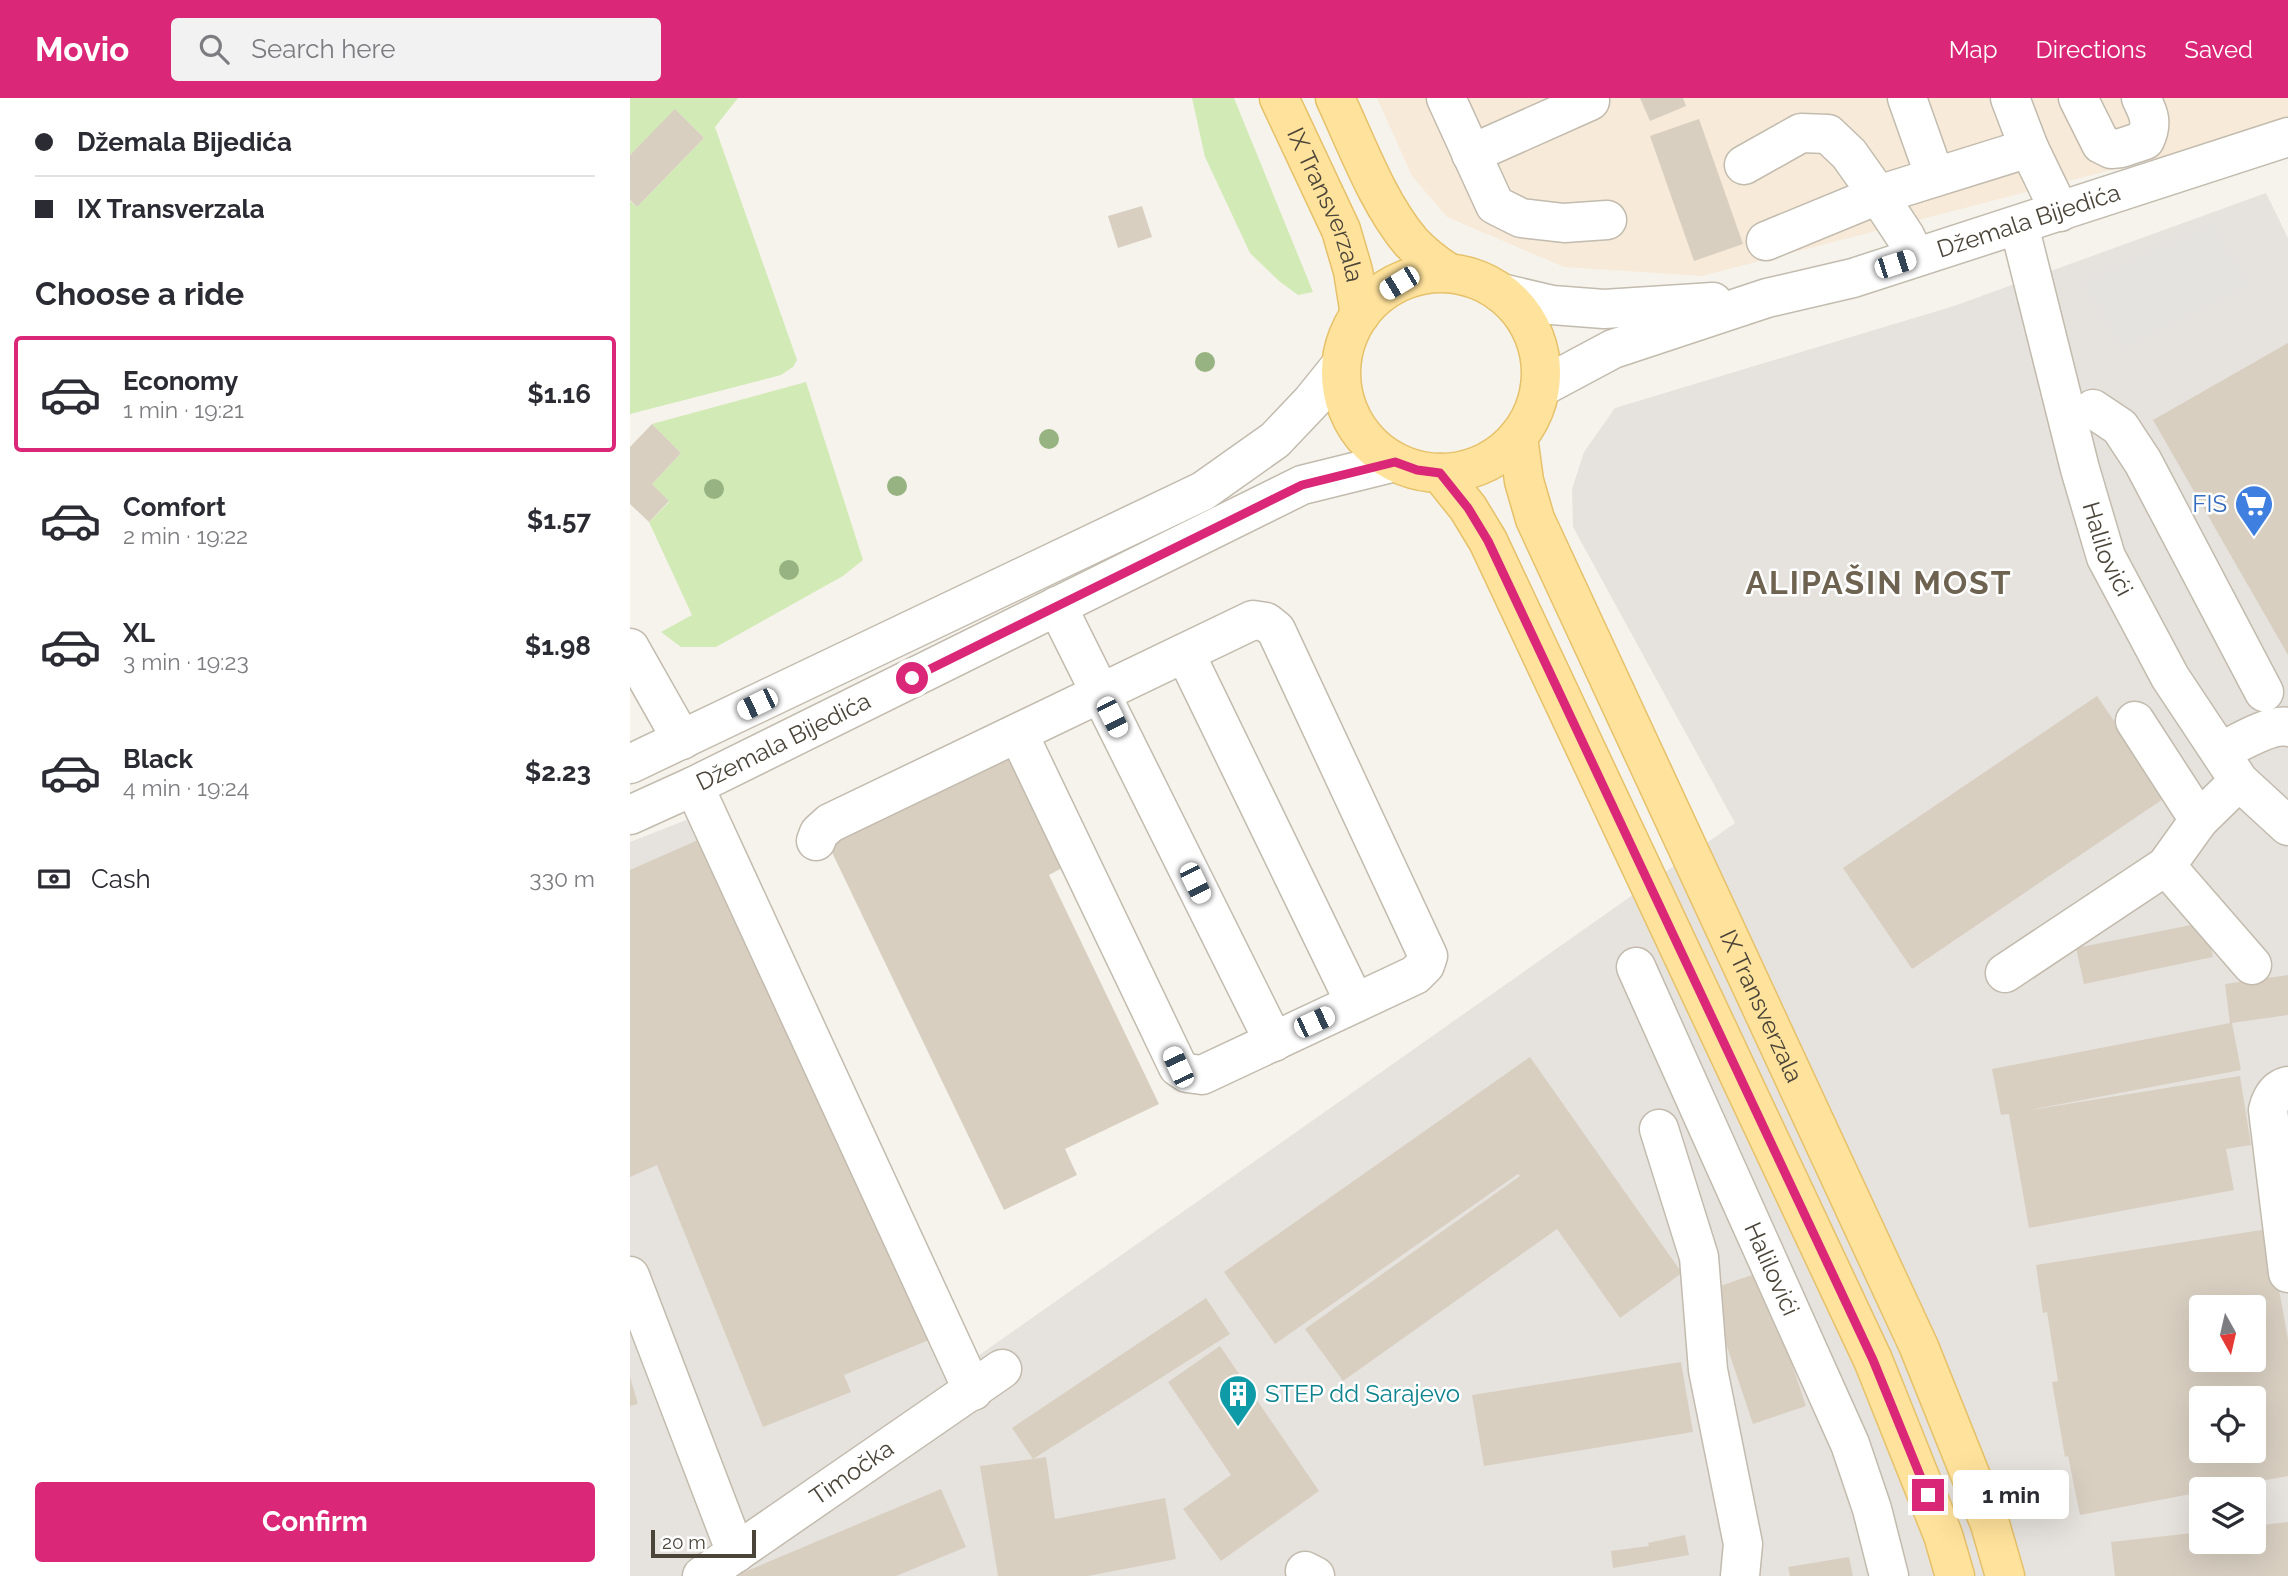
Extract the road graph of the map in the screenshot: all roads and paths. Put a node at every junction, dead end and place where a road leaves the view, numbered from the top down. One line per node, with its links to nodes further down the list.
1 (1279, 98): 23 (main road, IX Transverzala)
2 (1335, 98): 20 (main road)
3 (1446, 98): 11 (street)
4 (1907, 98): 13 (street)
5 (2010, 98): 10 (street)
6 (2078, 98): 7 (street)
7 (2141, 98)
8 (1590, 101): 11 (street)
9 (2274, 141): 15 (street, Džemala Bijedića)
10 (2029, 148): 13 (street); 15 (street)
11 (1471, 154): 16 (street)
12 (1744, 165): 14 (street)
13 (1936, 177): 14 (street)
14 (1878, 195): 18 (street); 19 (street)
15 (2060, 212): 17 (street, Džemala Bijedića)
16 (1607, 220)
17 (2019, 225): 19 (street, Džemala Bijedića); 40 (street, Halilovići)
18 (1766, 241)
19 (1915, 257): 22 (street, Džemala Bijedića)
20 (1449, 273): 21 (main road); 23 (main road)
21 (1502, 293): 22 (street); 25 (main road)
22 (1767, 298): 25 (street)
23 (1360, 315): 24 (main road)
24 (1341, 365): 28 (main road); 35 (street, Džemala Bijedića)
25 (1540, 388): 27 (main road)
26 (2093, 409): 33 (street)
27 (1518, 437): 29 (main road); 61 (main road, IX Transverzala)
28 (1395, 462): 29 (main road); 30 (street, Džemala Bijedića)
29 (1440, 473): 60 (main road, IX Transverzala)
30 (1057, 606): 34 (street); 41 (street, Džemala Bijedića)
31 (630, 648): 35 (street)
32 (1185, 653): 34 (street); 50 (street); 50 (street)
33 (2264, 692)
34 (1101, 694): 38 (street); 51 (street)
35 (659, 720): 39 (street, Džemala Bijedića)
36 (2135, 721): 43 (street)
37 (2288, 727): 40 (street)
38 (1018, 733): 45 (street); 51 (street)
39 (630, 764)
40 (2230, 767): 43 (street); 44 (street, Halilovići)
41 (694, 786): 42 (street, Džemala Bijedića); 56 (street, Timočka)
42 (630, 816)
43 (2199, 820): 46 (street)
44 (2288, 826)
45 (816, 841)
46 (2166, 866): 47 (street); 49 (street)
47 (2252, 965)
48 (1636, 967): 59 (street, Halilovići)
49 (2005, 973)
50 (1355, 1003): 51 (street)
51 (1274, 1041)
52 (2288, 1086): 54 (street)
53 (1659, 1129): 58 (street)
54 (2288, 1273)
55 (630, 1276): 56 (street)
56 (736, 1553): 57 (street, Timočka)
57 (702, 1576)
58 (1740, 1576)
59 (1889, 1576)
60 (1955, 1576)
61 (2005, 1576)

